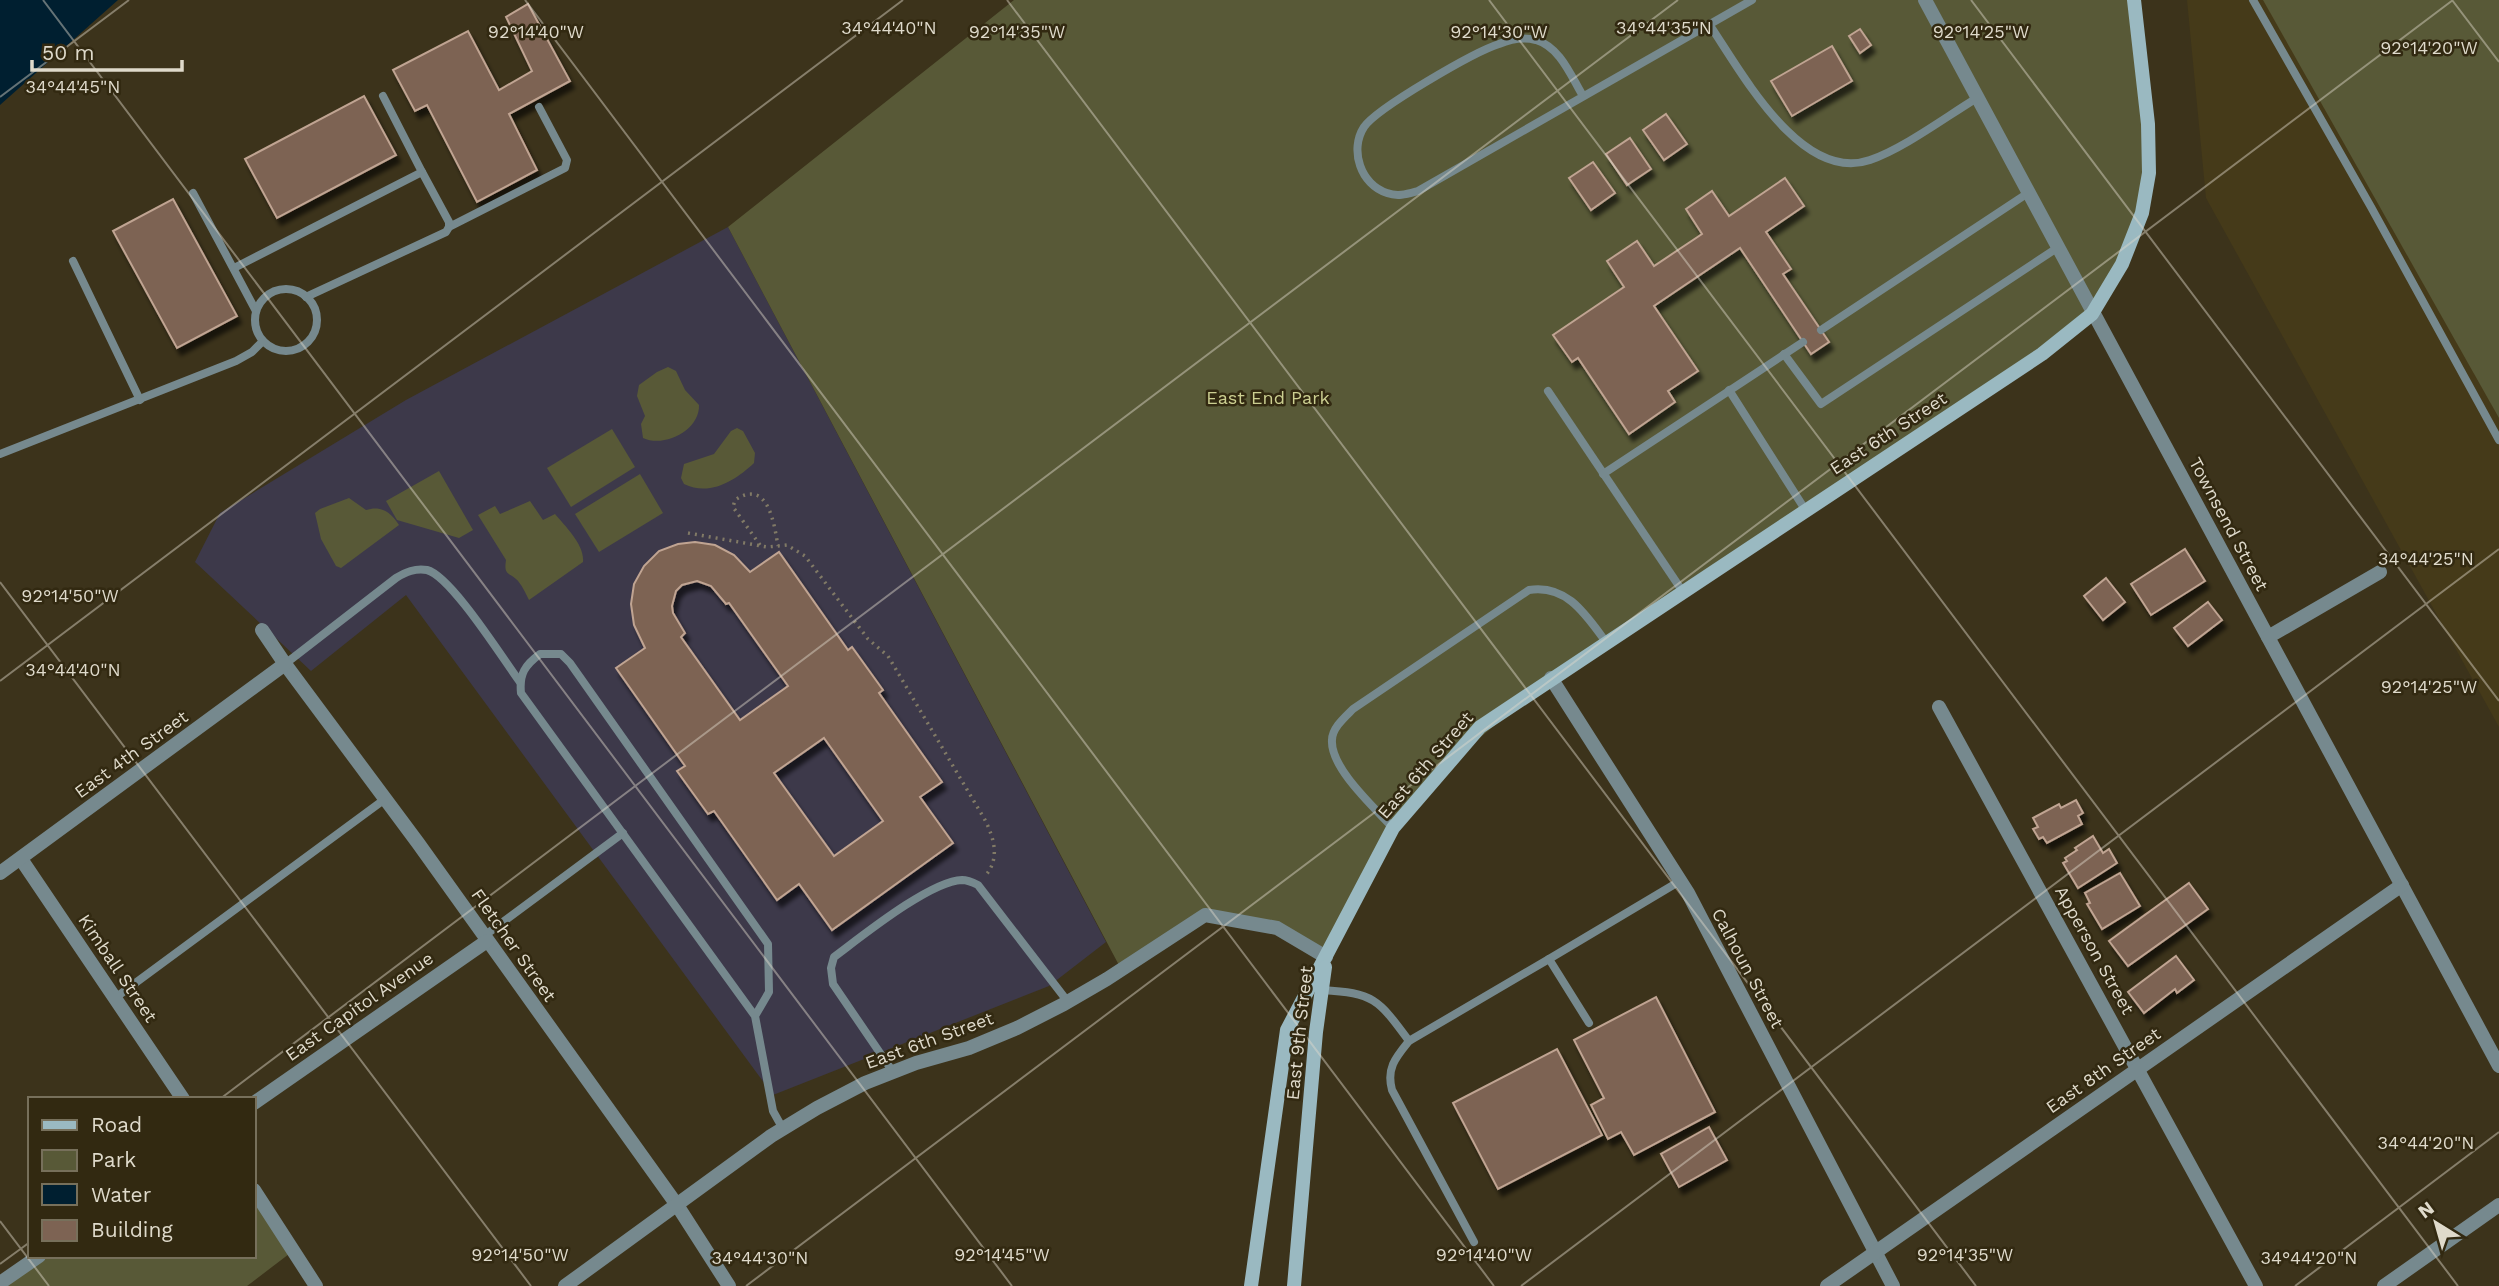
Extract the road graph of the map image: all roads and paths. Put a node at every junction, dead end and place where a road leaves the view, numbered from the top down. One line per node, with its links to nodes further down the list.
1 (1752, 0): 5 (lane)
2 (1925, 0): 8 (street, Townsend Street)
3 (2134, 0): 19 (main road, East 6th Street)
4 (2253, 0): 27 (lane)
5 (1709, 24): 7 (lane); 8 (lane)
6 (383, 96): 10 (lane)
7 (1583, 96): 7 (lane)
8 (1977, 98): 12 (street, Townsend Street)
9 (540, 107): 13 (lane)
10 (422, 172): 13 (lane); 16 (lane)
11 (193, 193): 16 (lane)
12 (2028, 193): 14 (street, Townsend Street); 20 (lane)
13 (449, 227): 17 (lane)
14 (2057, 248): 19 (street, Townsend Street); 23 (lane)
15 (73, 261): 26 (lane)
16 (234, 268): 18 (lane)
17 (306, 297): 18 (lane); 21 (lane)
18 (256, 311): 21 (lane)
19 (2092, 314): 30 (main road, East 6th Street); 37 (street, Townsend Street)
20 (1821, 330)
21 (262, 342): 26 (lane)
22 (1803, 342): 23 (lane)
23 (1784, 354): 24 (lane)
24 (1729, 390): 29 (lane); 30 (lane)
25 (1548, 391): 29 (lane)
26 (140, 400): 28 (lane)
27 (2499, 440)
28 (0, 454)
29 (1604, 474): 35 (lane)
30 (1806, 511): 35 (main road, East 6th Street)
31 (688, 533): 32 (path)
32 (760, 546): 33 (path); 33 (path)
33 (778, 546): 49 (path)
34 (2380, 572): 37 (street)
35 (1682, 592): 38 (main road, East 6th Street)
36 (262, 630): 39 (street, Fletcher Street)
37 (2268, 637): 50 (street, Townsend Street)
38 (1606, 642): 40 (main road, East 6th Street); 44 (lane)
39 (285, 664): 41 (lane); 43 (street, Fletcher Street); 46 (street, East 4th Street)
40 (1551, 678): 44 (main road, East 6th Street); 48 (street, Calhoun Street)
41 (520, 682): 45 (lane); 57 (lane)
42 (1939, 707): 61 (street, Apperson Street)
43 (385, 799): 51 (street, Fletcher Street); 55 (lane)
44 (1393, 828): 52 (main road, East 6th Street)
45 (623, 833): 51 (lane); 57 (lane)
46 (21, 859): 47 (street, East 4th Street); 55 (street, Kimball Street)
47 (0, 873)
48 (1680, 881): 53 (lane); 70 (street, Calhoun Street)
49 (978, 885): 56 (lane); 62 (lane)
50 (2402, 885): 60 (street, Townsend Street); 61 (street, East 8th Street)
51 (485, 938): 64 (street, East Capitol Avenue); 67 (street, Fletcher Street)
52 (1326, 957): 54 (main road, East 9th Street); 56 (street, East 6th Street); 76 (main road, East 9th Street)
53 (1549, 959): 58 (lane); 59 (lane)
54 (1322, 990): 59 (lane); 77 (main road, East 9th Street)
55 (115, 999): 63 (street, Kimball Street)
56 (1068, 1002): 62 (street, East 6th Street)
57 (755, 1016): 65 (lane)
58 (1589, 1023)
59 (1409, 1041): 69 (lane)
60 (2499, 1066)
61 (2138, 1069): 70 (street, East 8th Street); 80 (street, Apperson Street)
62 (893, 1072): 65 (street, East 6th Street)
63 (182, 1097)
64 (256, 1102)
65 (783, 1129): 67 (street, East 6th Street)
66 (256, 1193): 73 (street)
67 (677, 1205): 74 (street, East 6th Street); 75 (street, Fletcher Street)
68 (2499, 1205): 81 (street)
69 (1474, 1242)
70 (1876, 1252): 78 (street, East 8th Street); 79 (street, Calhoun Street)
71 (36, 1258): 72 (street)
72 (0, 1283)
73 (316, 1286)
74 (565, 1286)
75 (729, 1286)
76 (1251, 1286)
77 (1294, 1286)
78 (1827, 1286)
79 (1893, 1286)
80 (2256, 1286)
81 (2384, 1286)

